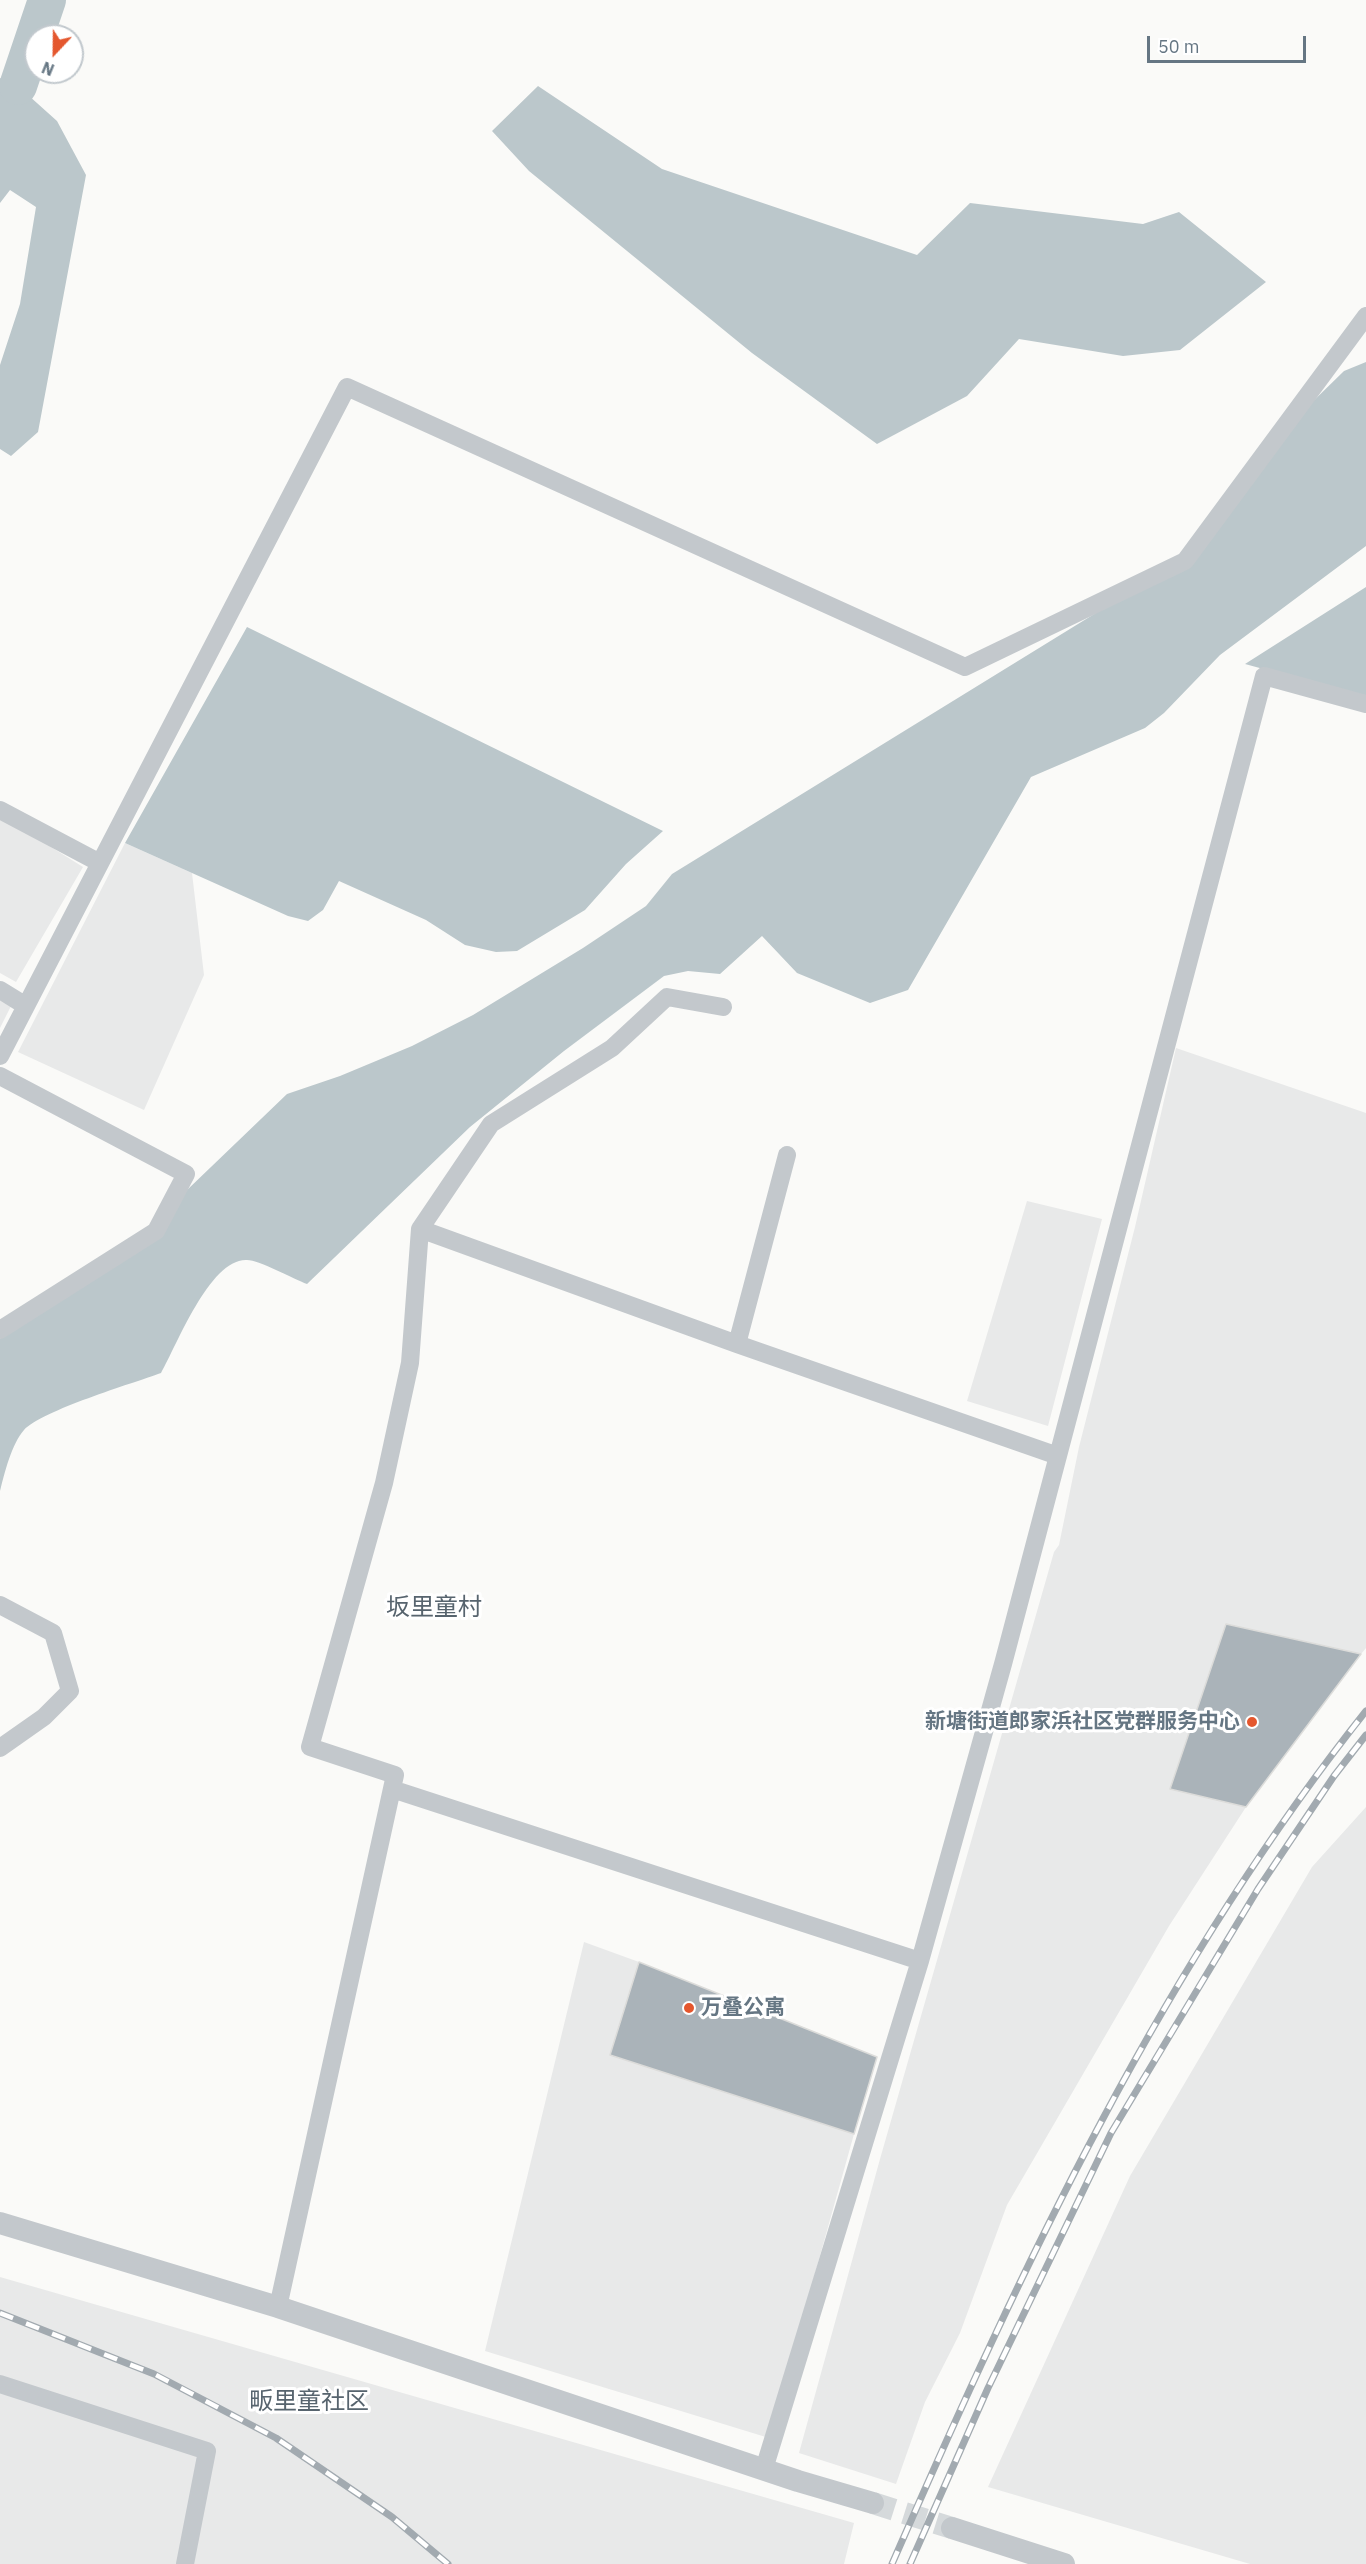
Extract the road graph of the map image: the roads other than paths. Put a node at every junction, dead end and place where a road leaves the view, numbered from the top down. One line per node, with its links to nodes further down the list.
1 (1366, 316): 4 (street)
2 (1366, 704): 14 (street)
3 (0, 810): 4 (street)
4 (100, 863): 6 (street)
5 (0, 990): 6 (street)
6 (26, 1006): 8 (street)
7 (723, 1007): 11 (street)
8 (0, 1056)
9 (0, 1076): 12 (street)
10 (787, 1155): 13 (street)
11 (420, 1229): 13 (street); 17 (street)
12 (0, 1330)
13 (737, 1344): 14 (street)
14 (1058, 1455): 18 (street)
15 (0, 1605): 16 (street)
16 (0, 1748)
17 (392, 1789): 18 (street); 20 (street)
18 (920, 1961): 22 (street)
19 (0, 2223): 20 (street)
20 (278, 2307): 22 (street)
21 (0, 2384): 25 (street)
22 (764, 2469): 23 (street)
23 (873, 2503)
24 (952, 2528): 26 (street)
25 (185, 2564)
26 (1064, 2564)

